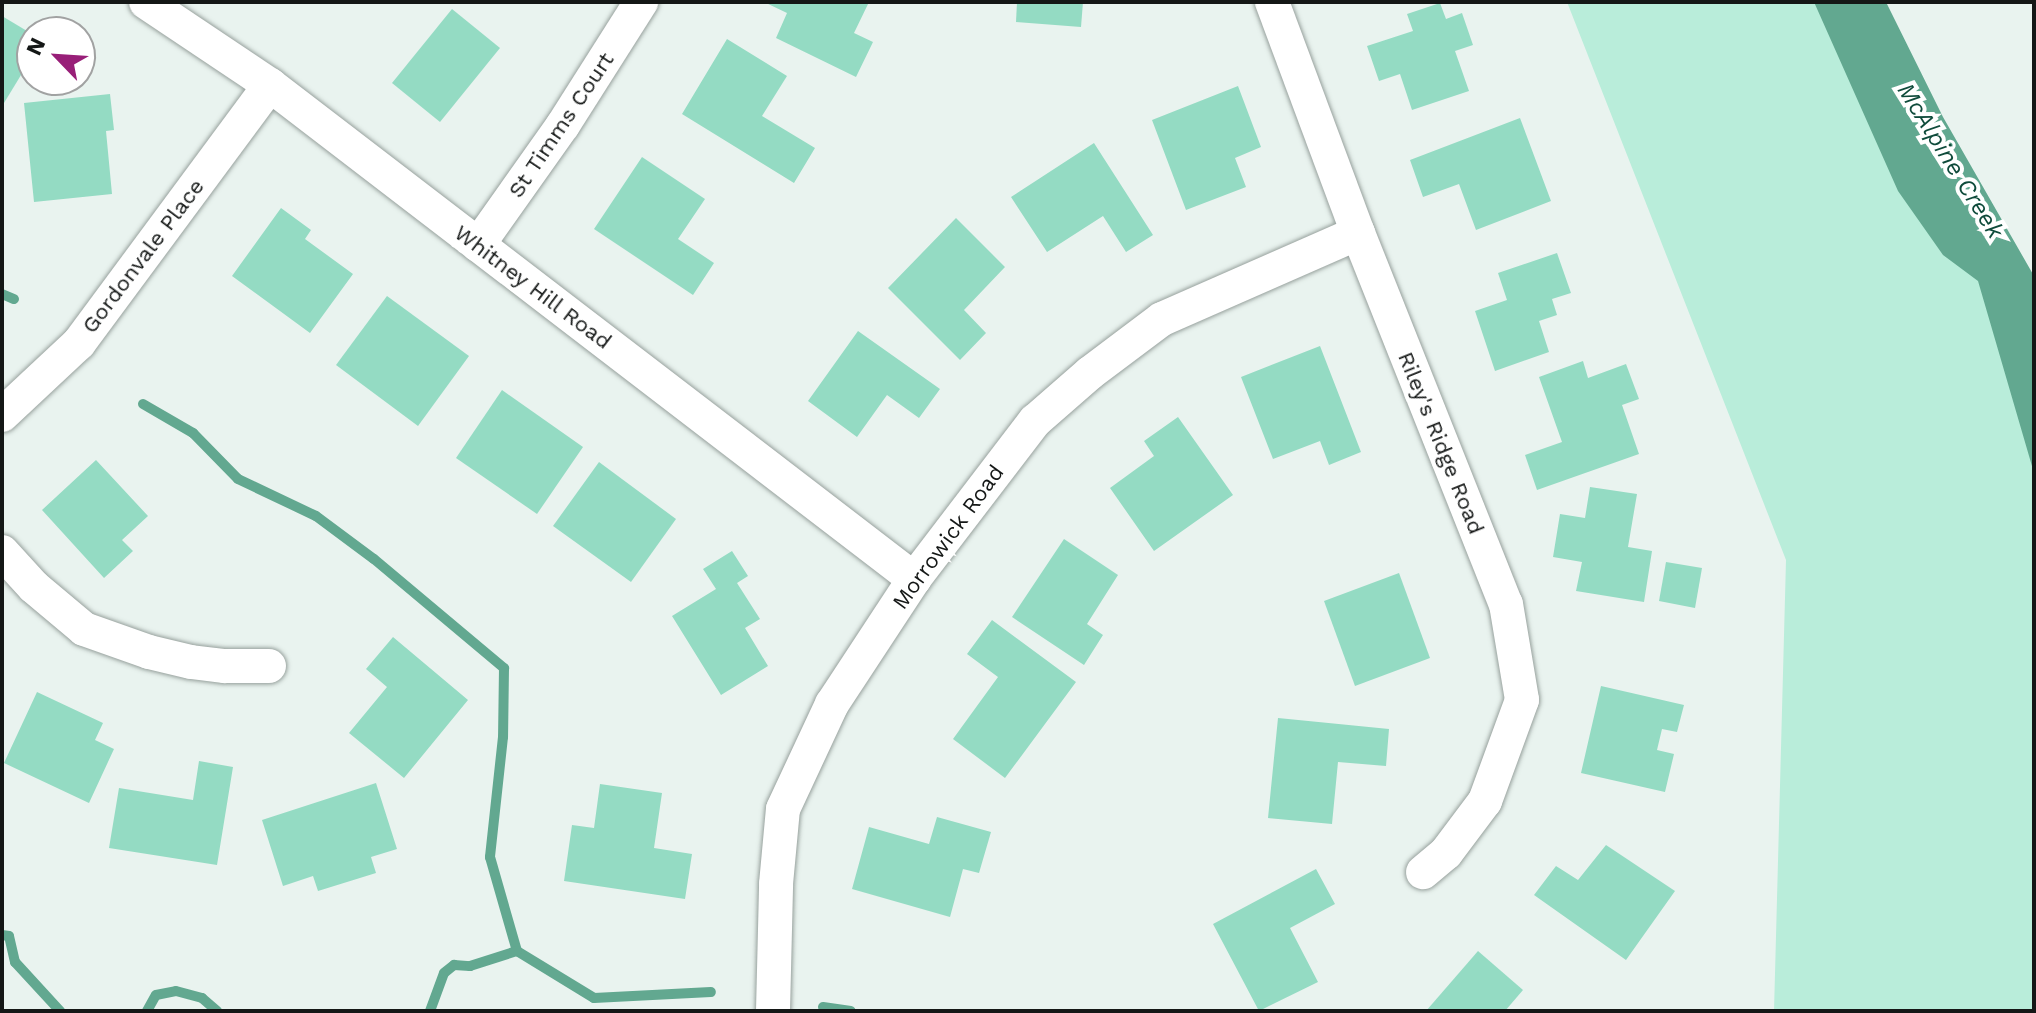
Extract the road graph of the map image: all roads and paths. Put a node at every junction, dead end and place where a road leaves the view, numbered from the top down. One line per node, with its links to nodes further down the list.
1 (146, 2): 4 (street, Whitney Hill Road)
2 (641, 2): 6 (street, St Timms Court)
3 (1272, 2): 5 (street, Riley's Ridge Road)
4 (270, 85): 6 (street, Whitney Hill Road); 7 (street, Gordonvale Place)
5 (1358, 233): 9 (street, Morrowick Road); 11 (street, Riley's Ridge Road)
6 (478, 245): 9 (street, Whitney Hill Road)
7 (2, 415)
8 (2, 552): 10 (street)
9 (914, 579): 12 (street, Morrowick Road)
10 (269, 666)
11 (1423, 872)
12 (773, 1011)

